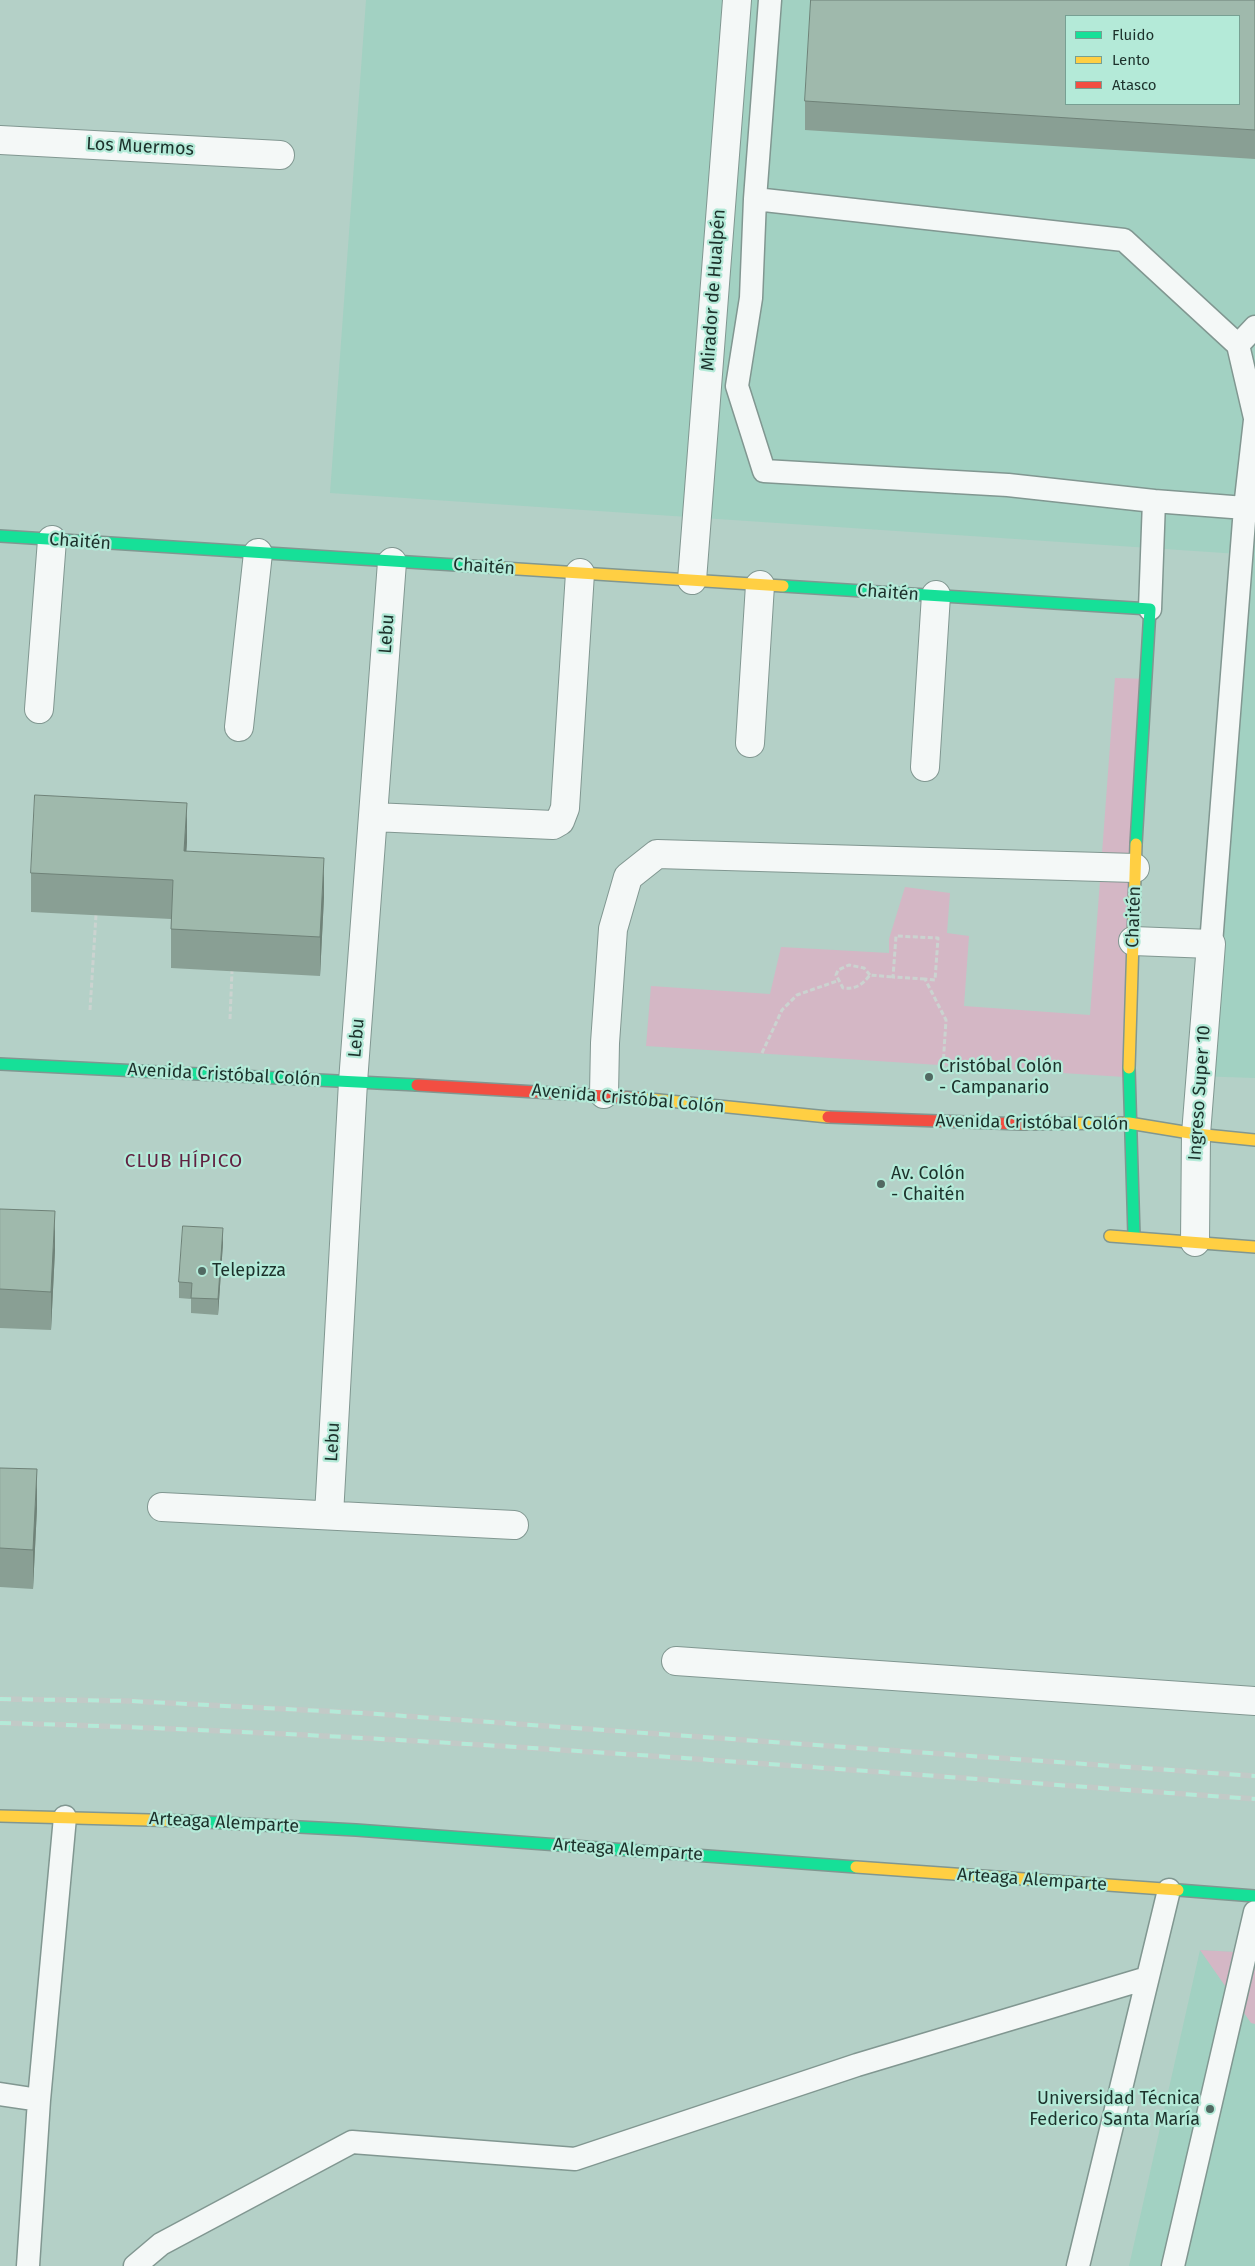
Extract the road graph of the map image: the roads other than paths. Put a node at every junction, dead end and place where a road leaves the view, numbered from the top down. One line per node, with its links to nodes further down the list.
1 (737, 0): 16 (street, Mirador de Hualpén)
2 (770, 0): 5 (lane)
3 (0, 140): 4 (street, Los Muermos)
4 (280, 155)
5 (755, 199): 7 (lane); 9 (lane)
6 (1255, 327): 7 (lane)
7 (1238, 346): 8 (lane)
8 (1255, 419): 10 (lane)
9 (1154, 501): 10 (lane); 19 (lane)
10 (1245, 508): 27 (lane)
11 (0, 536): 12 (main road, Chaitén)
12 (52, 540): 13 (main road, Chaitén); 20 (street)
13 (258, 553): 14 (main road, Chaitén); 21 (street)
14 (392, 562): 15 (main road, Chaitén); 24 (street, Lebu)
15 (580, 573): 16 (main road, Chaitén); 24 (street)
16 (692, 580): 17 (main road, Chaitén)
17 (760, 585): 18 (main road, Chaitén); 22 (street)
18 (936, 596): 19 (main road, Chaitén); 23 (street)
19 (1150, 609): 25 (main road, Chaitén)
20 (39, 709)
21 (239, 727)
22 (750, 743)
23 (924, 767)
24 (373, 817): 29 (street, Lebu)
25 (1135, 868): 26 (main road, Chaitén); 30 (street)
26 (1133, 940): 27 (street); 31 (main road, Chaitén)
27 (1211, 944): 32 (street, Ingreso Super 10)
28 (0, 1064): 29 (main road, Avenida Cristóbal Colón)
29 (353, 1082): 30 (main road, Avenida Cristóbal Colón); 39 (street, Lebu)
30 (604, 1094): 31 (main road, Avenida Cristóbal Colón)
31 (1129, 1123): 32 (main road, Avenida Cristóbal Colón); 35 (main road, Chaitén)
32 (1196, 1134): 33 (main road, Avenida Cristóbal Colón); 36 (street, Ingreso Super 10)
33 (1255, 1140)
34 (1110, 1236): 35 (main road)
35 (1134, 1236): 36 (main road)
36 (1195, 1242): 37 (main road)
37 (1255, 1247)
38 (162, 1507): 39 (street)
39 (329, 1515): 40 (street)
40 (514, 1525)
41 (676, 1661): 42 (street)
42 (1255, 1702)
43 (0, 1816): 44 (main road, Arteaga Alemparte)
44 (64, 1817): 45 (main road, Arteaga Alemparte); 50 (lane)
45 (1169, 1890): 46 (main road, Arteaga Alemparte); 48 (lane)
46 (1255, 1896)
47 (1255, 1912): 54 (lane)
48 (1148, 1978): 52 (lane); 53 (lane)
49 (0, 2094): 50 (lane)
50 (39, 2100): 51 (lane)
51 (28, 2266)
52 (135, 2266)
53 (1078, 2266)
54 (1173, 2266)

